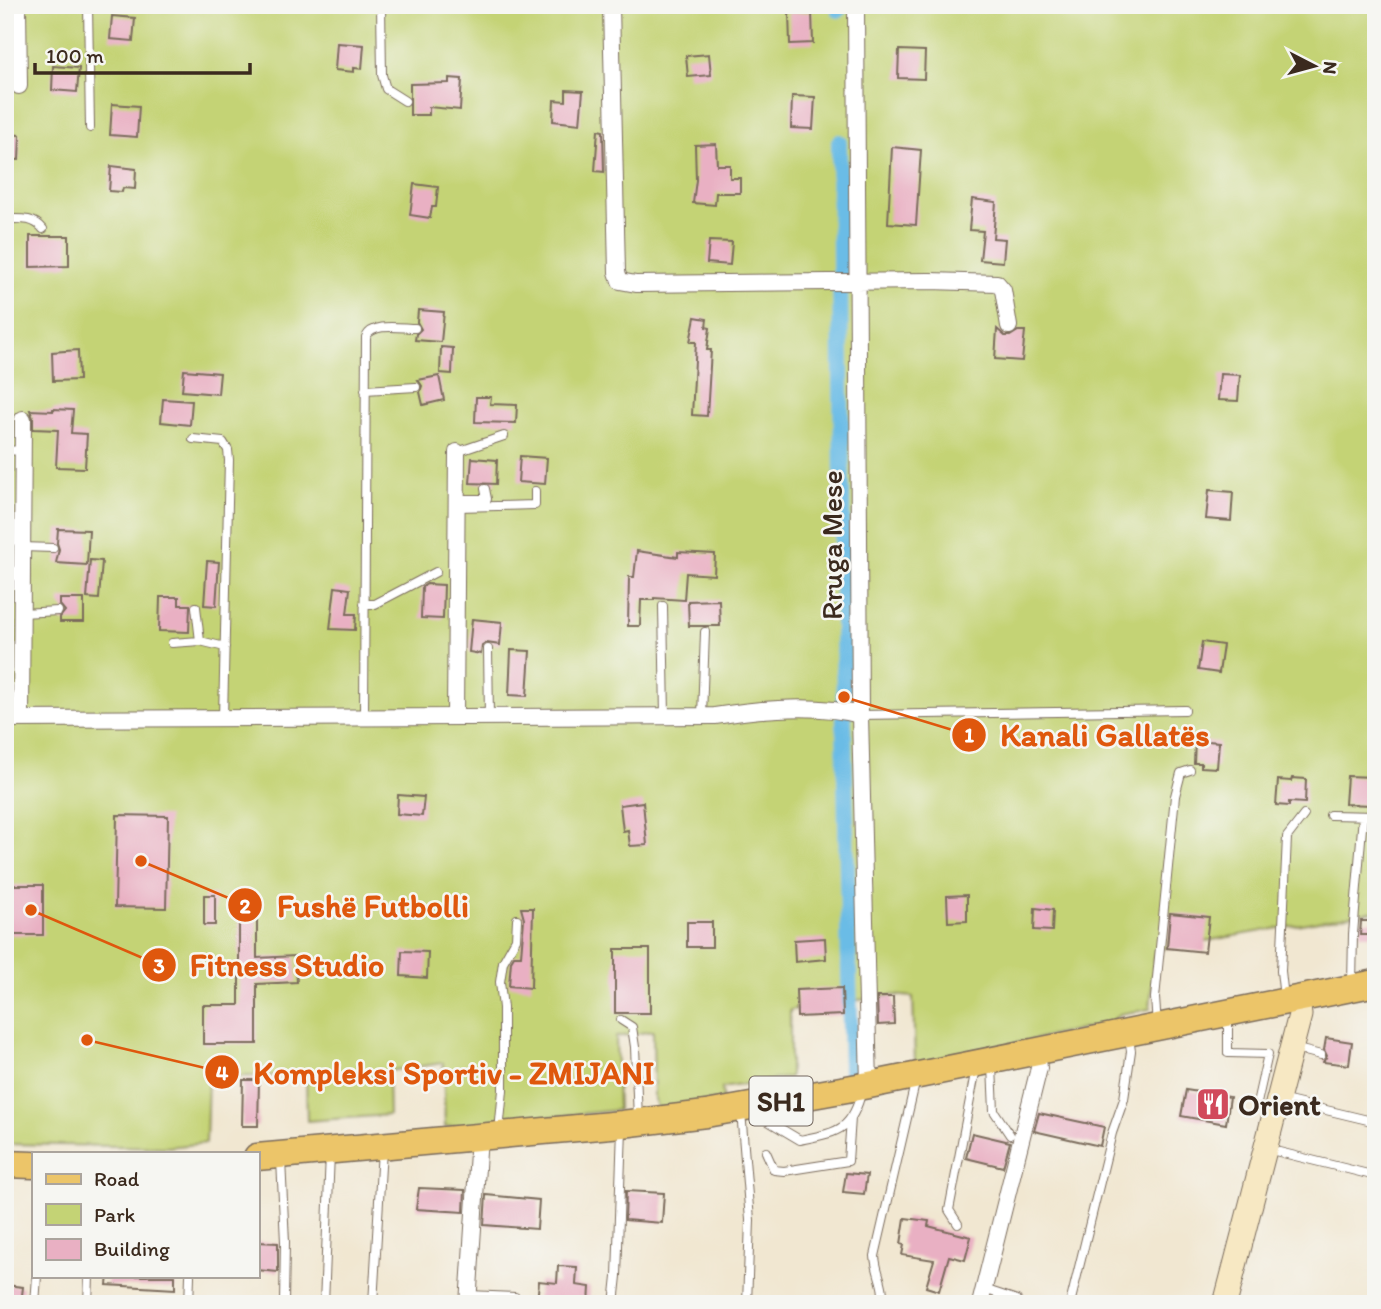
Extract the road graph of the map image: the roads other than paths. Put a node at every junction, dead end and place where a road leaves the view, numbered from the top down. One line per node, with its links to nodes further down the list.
1 (18, 5): 6 (street)
2 (88, 5): 8 (lane)
3 (381, 5): 7 (lane)
4 (611, 5): 11 (street)
5 (856, 5): 11 (street, Rruga Mese)
6 (19, 86)
7 (405, 101)
8 (90, 128)
9 (5, 219): 10 (lane)
10 (43, 229)
11 (854, 282): 12 (street); 39 (street, Rruga Mese)
12 (1009, 326)
13 (415, 328): 15 (lane)
14 (416, 387): 15 (lane)
15 (365, 390): 28 (lane)
16 (23, 419): 19 (street)
17 (505, 436): 21 (lane)
18 (193, 439): 36 (lane)
19 (23, 450): 20 (lane); 25 (street)
20 (5, 451)
21 (457, 452): 24 (street)
22 (485, 489): 24 (lane)
23 (535, 491): 24 (lane)
24 (457, 503): 43 (street)
25 (22, 547): 26 (lane); 32 (street)
26 (53, 548)
27 (436, 572): 28 (lane)
28 (364, 604): 42 (lane)
29 (663, 606): 40 (lane)
30 (196, 607): 34 (lane)
31 (58, 611): 32 (lane)
32 (22, 612): 46 (street)
33 (705, 632): 41 (lane)
34 (200, 641): 35 (lane); 36 (lane)
35 (172, 643)
36 (225, 647): 45 (lane)
37 (488, 649): 44 (lane)
38 (1185, 710): 39 (lane)
39 (856, 714): 41 (street); 64 (street, Rruga Mese)
40 (665, 716): 41 (street); 44 (street)
41 (702, 716)
42 (364, 717): 43 (street); 45 (street)
43 (455, 717): 44 (street)
44 (489, 717)
45 (223, 718): 46 (street)
46 (13, 719)
47 (1190, 770): 57 (lane)
48 (1304, 815): 54 (lane)
49 (1330, 816): 50 (lane)
50 (1363, 816): 51 (lane); 53 (lane)
51 (1376, 816)
52 (517, 919): 71 (lane)
53 (1364, 985): 54 (main road, SH1)
54 (1291, 999): 55 (main road, SH1); 59 (street)
55 (1228, 1012): 57 (main road, SH1); 65 (lane)
56 (621, 1020): 69 (lane)
57 (1157, 1026): 58 (main road, SH1)
58 (1128, 1033): 60 (main road, SH1); 97 (lane)
59 (1291, 1048): 61 (lane); 65 (street)
60 (1037, 1051): 62 (main road, SH1); 84 (street)
61 (1321, 1055)
62 (984, 1062): 63 (main road, SH1); 70 (lane); 80 (lane)
63 (917, 1075): 64 (main road, SH1); 96 (lane)
64 (866, 1086): 66 (main road, SH1); 67 (lane)
65 (1268, 1100): 68 (lane); 73 (street)
66 (746, 1108): 67 (lane); 69 (main road, SH1); 95 (lane)
67 (851, 1118): 75 (lane)
68 (1376, 1122)
69 (630, 1123): 71 (main road, SH1); 94 (lane)
70 (1010, 1135)
71 (491, 1136): 72 (main road, SH1); 86 (street)
72 (382, 1146): 74 (main road, SH1); 93 (lane)
73 (1265, 1149): 79 (lane); 98 (street)
74 (330, 1150): 76 (main road, SH1); 92 (lane)
75 (766, 1152)
76 (269, 1155): 91 (lane)
77 (5, 1164): 78 (main road)
78 (32, 1165)
79 (1376, 1176)
80 (958, 1224)
81 (37, 1278): 88 (lane)
82 (89, 1278): 89 (lane)
83 (190, 1278): 90 (lane)
84 (982, 1296): 87 (lane)
85 (515, 1297): 86 (lane)
86 (468, 1300)
87 (1017, 1300)
88 (35, 1304)
89 (88, 1304)
90 (189, 1304)
91 (285, 1304)
92 (324, 1304)
93 (373, 1304)
94 (614, 1304)
95 (747, 1304)
96 (881, 1304)
97 (1070, 1304)
98 (1225, 1304)

